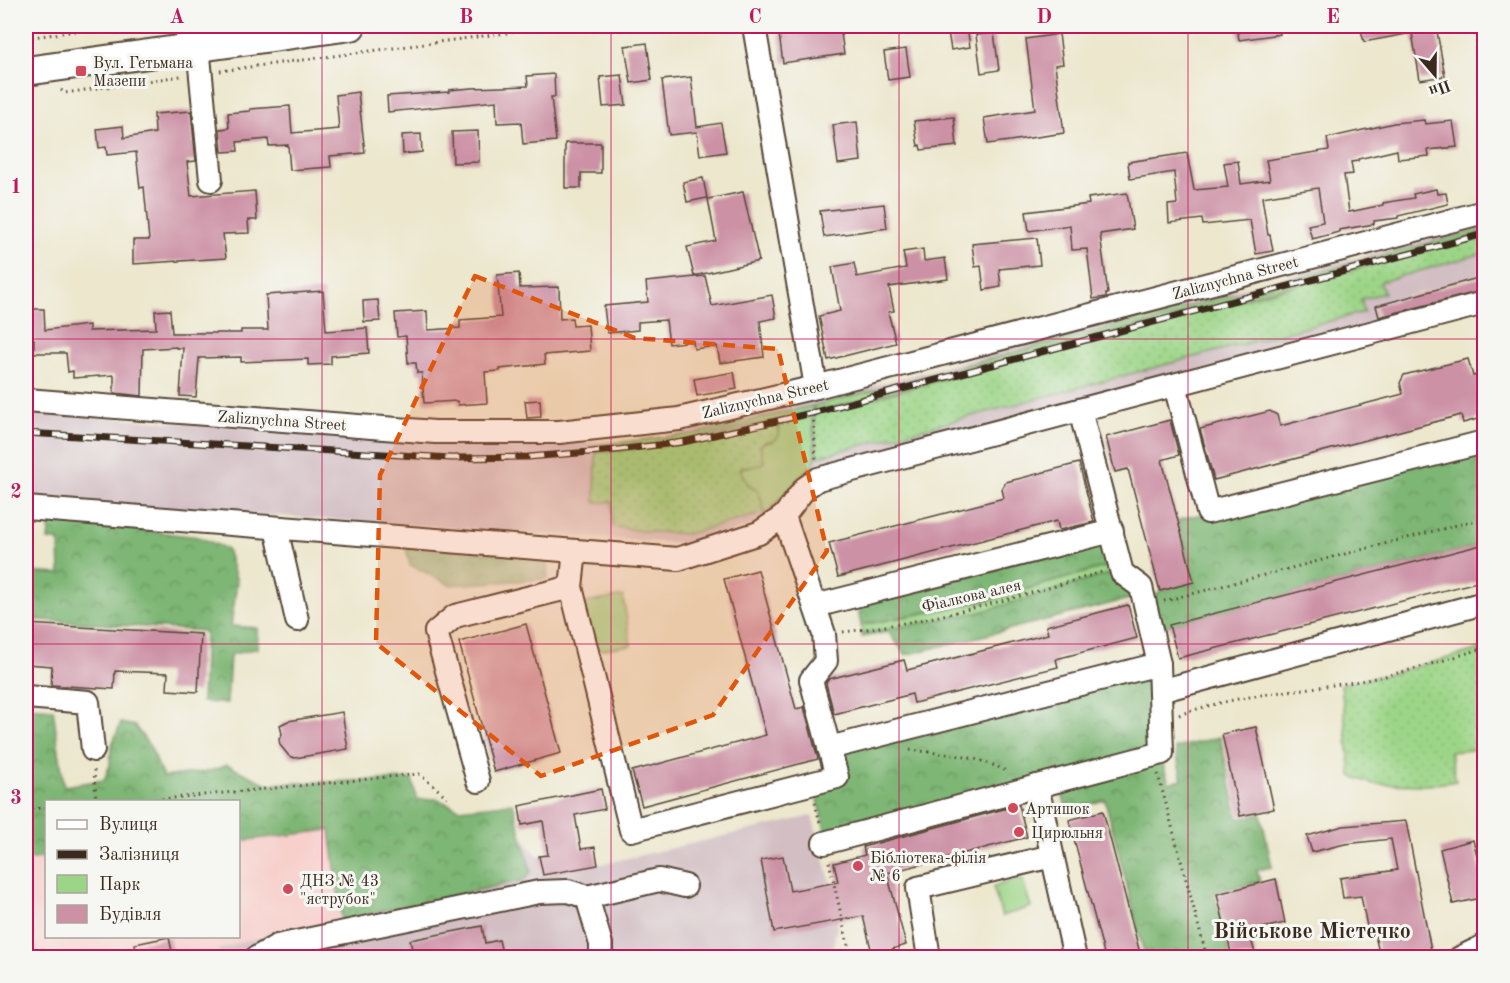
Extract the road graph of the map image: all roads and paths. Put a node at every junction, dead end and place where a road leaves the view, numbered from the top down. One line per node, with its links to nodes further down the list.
1 (112, 26): 6 (path)
2 (351, 26): 5 (main road)
3 (559, 26): 7 (path)
4 (754, 26): 14 (street)
5 (275, 31): 7 (main road)
6 (26, 38)
7 (199, 60): 8 (main road); 9 (path); 10 (street)
8 (26, 71)
9 (54, 85)
10 (211, 180)
11 (1485, 212): 14 (street, Zaliznychna Street)
12 (1483, 309): 13 (street)
13 (1175, 385): 16 (street); 17 (street)
14 (816, 387): 15 (street, Zaliznychna Street); 18 (path)
15 (26, 400)
16 (1080, 410): 18 (street); 23 (street)
17 (1485, 442)
18 (818, 479): 20 (street)
19 (26, 508): 22 (street)
20 (784, 516): 24 (street); 29 (street)
21 (1485, 518): 28 (path)
22 (276, 528): 24 (street); 30 (street)
23 (1112, 531): 25 (street); 29 (street)
24 (575, 551): 26 (street)
25 (1121, 566): 28 (street); 31 (path, Фіалкова алея)
26 (571, 587): 41 (street); 42 (street)
27 (1485, 603): 34 (street)
28 (1145, 605): 33 (street)
29 (815, 606): 31 (street)
30 (297, 620)
31 (824, 634): 37 (street)
32 (1485, 648): 36 (path)
33 (1159, 664): 34 (street); 37 (street)
34 (1160, 691): 36 (street)
35 (26, 697): 39 (street)
36 (1161, 722): 40 (street)
37 (829, 748): 42 (street)
38 (908, 749): 43 (path)
39 (93, 750): 45 (path)
40 (1153, 756): 43 (street); 59 (path)
41 (478, 781)
42 (811, 784): 49 (path)
43 (1037, 786): 49 (street); 50 (street)
44 (447, 797): 46 (path)
45 (96, 800)
46 (143, 800)
47 (45, 808): 48 (path)
48 (26, 809)
49 (824, 843): 56 (path)
50 (1052, 856): 57 (street); 58 (street)
51 (684, 886): 52 (street)
52 (587, 897): 54 (street); 55 (street)
53 (1485, 946): 60 (street)
54 (256, 957)
55 (601, 957)
56 (851, 957)
57 (930, 957)
58 (1075, 957)
59 (1207, 957)
60 (1460, 957)

